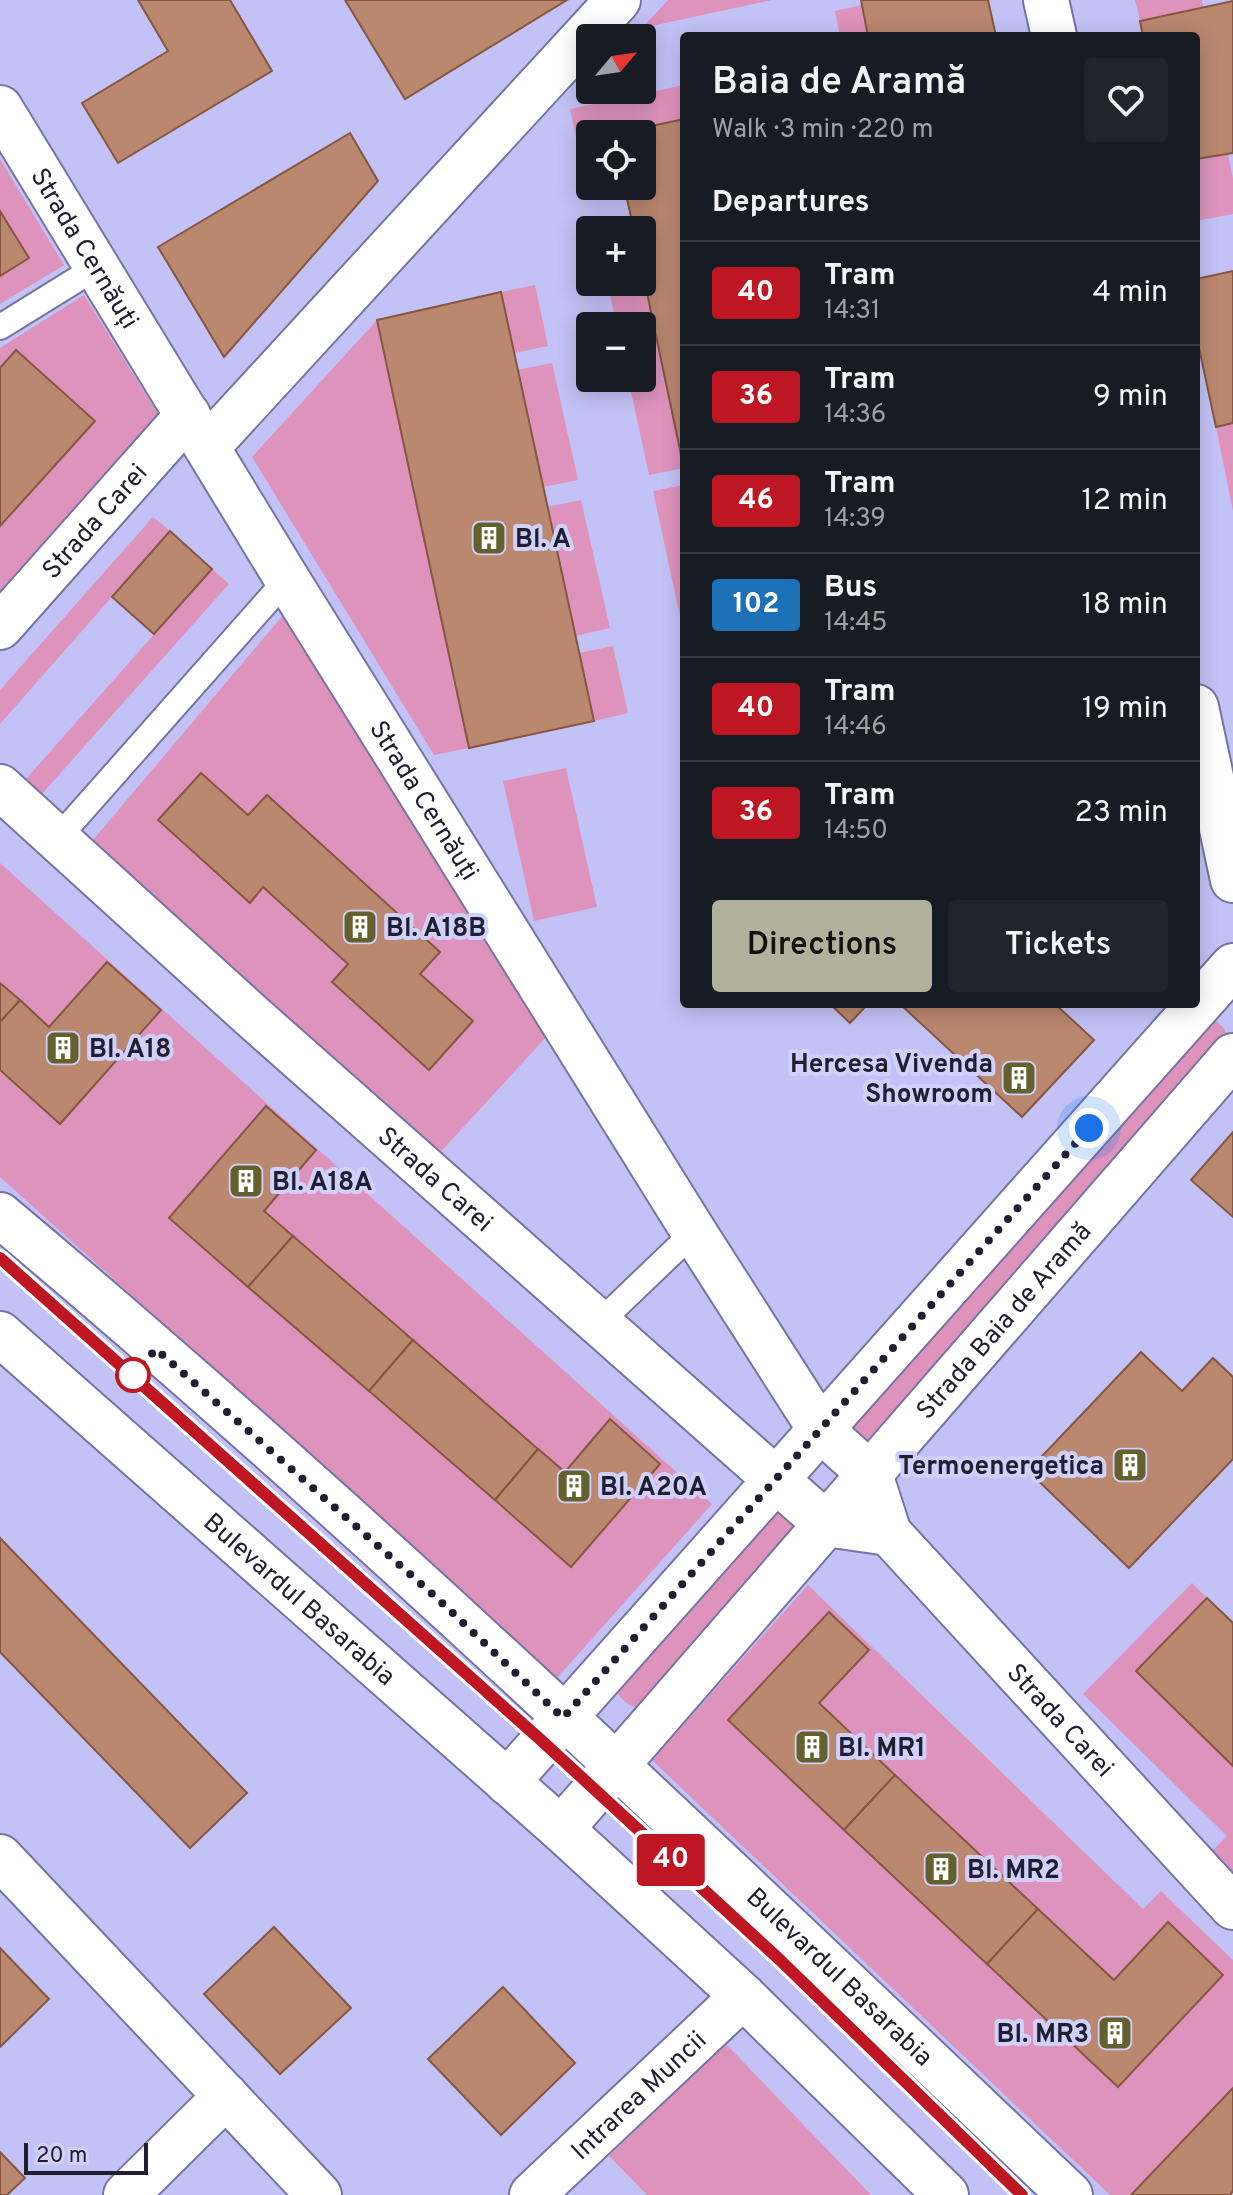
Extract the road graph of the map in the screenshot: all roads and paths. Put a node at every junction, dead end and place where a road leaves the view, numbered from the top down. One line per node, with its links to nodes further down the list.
1 (618, 0): 7 (street, Strada Carei)
2 (1046, 0): 3 (street)
3 (1053, 32)
4 (0, 108): 5 (street, Strada Cernăuți)
5 (97, 267): 6 (lane); 7 (street, Strada Cernăuți)
6 (0, 327)
7 (197, 431): 8 (street, Strada Cernăuți); 9 (street, Strada Carei)
8 (287, 579): 12 (lane); 19 (street, Strada Cernăuți)
9 (0, 627)
10 (1200, 726): 13 (street)
11 (0, 787): 12 (street, Strada Carei)
12 (57, 839): 20 (street, Strada Carei)
13 (1233, 880)
14 (1233, 966): 15 (street)
15 (1200, 1003)
16 (1196, 1008): 22 (street)
17 (1233, 1056): 23 (street, Strada Baia de Aramă)
18 (0, 1215): 27 (street, Bulevardul Basarabia)
19 (694, 1232): 20 (lane); 22 (street, Strada Cernăuți)
20 (599, 1323): 24 (street, Strada Carei)
21 (0, 1334): 29 (street, Bulevardul Basarabia)
22 (820, 1429): 23 (street, Strada Cernăuți); 24 (street)
23 (870, 1474): 25 (street, Strada Baia de Aramă); 26 (street, Strada Carei)
24 (776, 1480): 25 (street, Strada Carei); 27 (street)
25 (826, 1524): 26 (street); 28 (street, Strada Baia de Aramă)
26 (889, 1533): 32 (street, Strada Carei)
27 (563, 1718): 28 (street, Bulevardul Basarabia); 29 (street)
28 (615, 1766): 30 (street, Strada Baia de Aramă); 39 (street, Bulevardul Basarabia)
29 (507, 1782): 30 (street, Bulevardul Basarabia)
30 (561, 1829): 33 (street, Bulevardul Basarabia)
31 (0, 1857): 34 (street)
32 (1233, 1907)
33 (743, 1996): 37 (street, Intrarea Muncii); 38 (street, Bulevardul Basarabia)
34 (226, 2096): 35 (street); 36 (street)
35 (126, 2195)
36 (319, 2195)
37 (532, 2195)
38 (946, 2195)
39 (1070, 2195)

